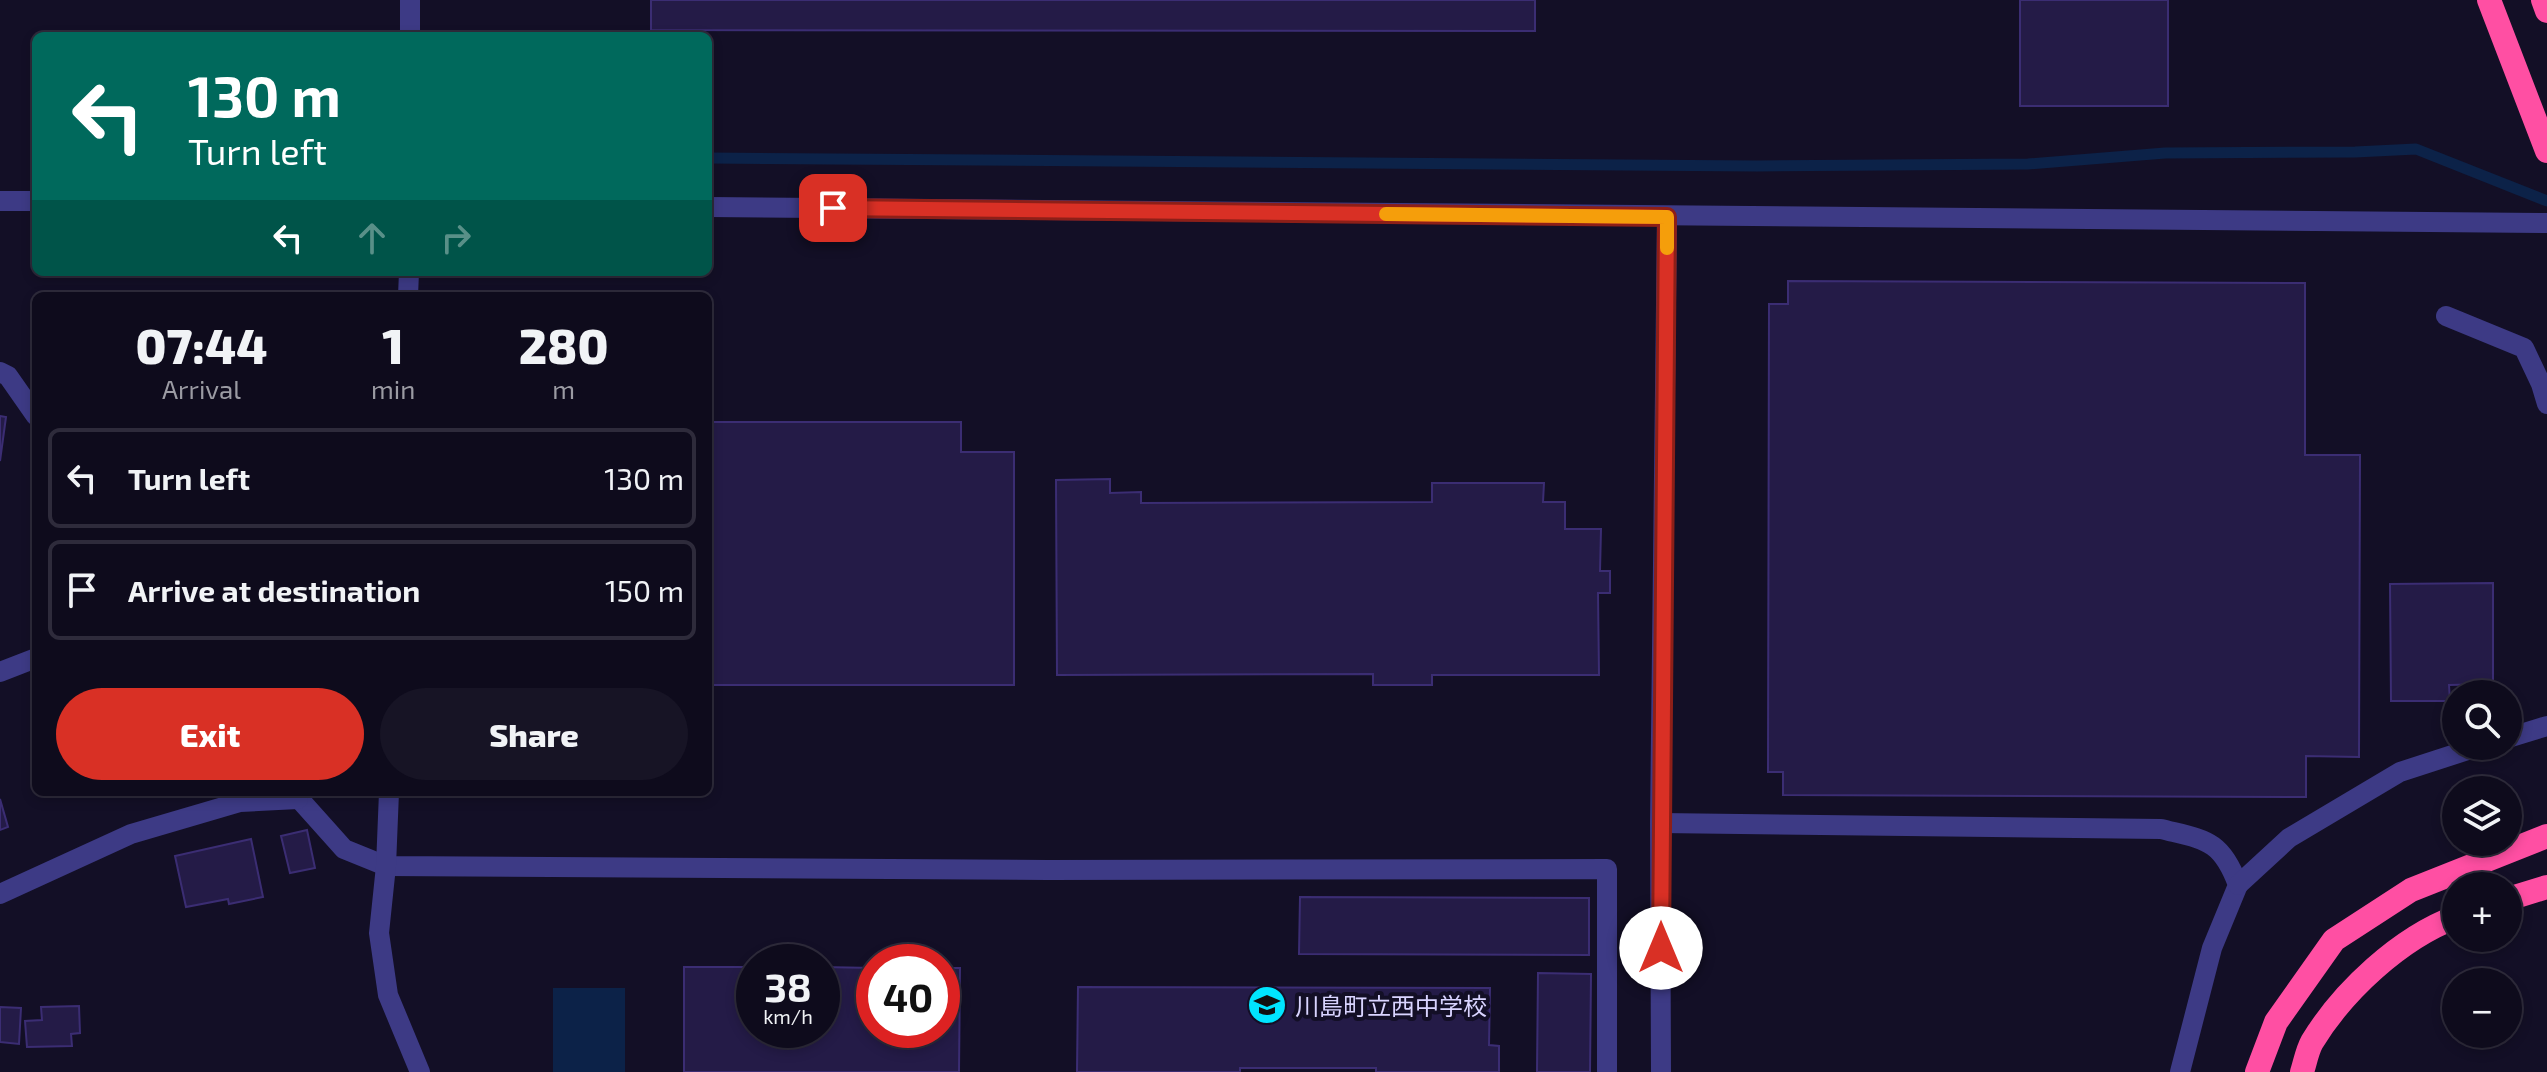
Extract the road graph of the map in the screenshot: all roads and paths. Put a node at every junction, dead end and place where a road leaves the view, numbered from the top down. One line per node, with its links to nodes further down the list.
1 (410, 0): 5 (street)
2 (2489, 0): 6 (highway)
3 (2543, 0): 4 (highway)
4 (2547, 11)
5 (410, 32)
6 (2547, 151)
7 (0, 201): 8 (street)
8 (32, 201)
9 (712, 207): 10 (street)
10 (1667, 217): 11 (street); 23 (street)
11 (2547, 223)
12 (2446, 316): 14 (street)
13 (0, 372): 15 (street)
14 (2547, 404)
15 (32, 410)
16 (32, 660): 17 (street)
17 (0, 672)
18 (2547, 726): 19 (street)
19 (2522, 734)
20 (2442, 758): 26 (street)
21 (296, 796): 25 (street); 28 (street)
22 (389, 796): 25 (street)
23 (1660, 823): 26 (street); 33 (street)
24 (2547, 836): 35 (highway)
25 (386, 866): 31 (street); 32 (street)
26 (2238, 885): 34 (street)
27 (2547, 887): 29 (highway)
28 (0, 894)
29 (2522, 895)
30 (2442, 922): 36 (highway)
31 (420, 1072)
32 (1607, 1072)
33 (1661, 1072)
34 (2180, 1072)
35 (2257, 1072)
36 (2302, 1072)

